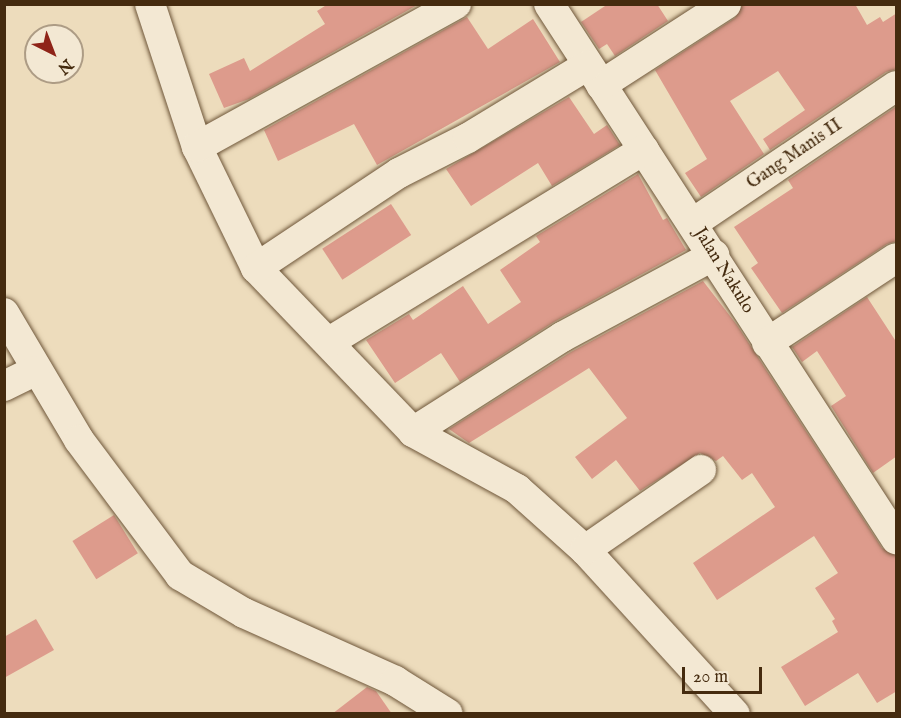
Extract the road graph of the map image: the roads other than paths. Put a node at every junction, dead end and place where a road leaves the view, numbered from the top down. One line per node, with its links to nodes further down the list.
1 (150, 4): 7 (street)
2 (456, 4): 7 (street)
3 (549, 4): 5 (street, Jalan Nakulo)
4 (726, 4): 5 (street)
5 (594, 75): 8 (street, Jalan Nakulo); 12 (street)
6 (897, 86): 9 (street, Gang Manis II)
7 (197, 147): 12 (street)
8 (644, 150): 9 (street, Jalan Nakulo); 14 (street)
9 (693, 223): 10 (street, Jalan Nakulo)
10 (714, 255): 15 (street, Jalan Nakulo); 18 (street)
11 (897, 258): 15 (street)
12 (256, 268): 14 (street)
13 (4, 313): 16 (street)
14 (329, 342): 18 (street)
15 (767, 343): 20 (street, Jalan Nakulo)
16 (35, 370): 17 (street); 22 (street)
17 (4, 386)
18 (413, 432): 21 (street)
19 (701, 470): 21 (street)
20 (897, 538)
21 (585, 550): 23 (street)
22 (448, 714)
23 (735, 714)

